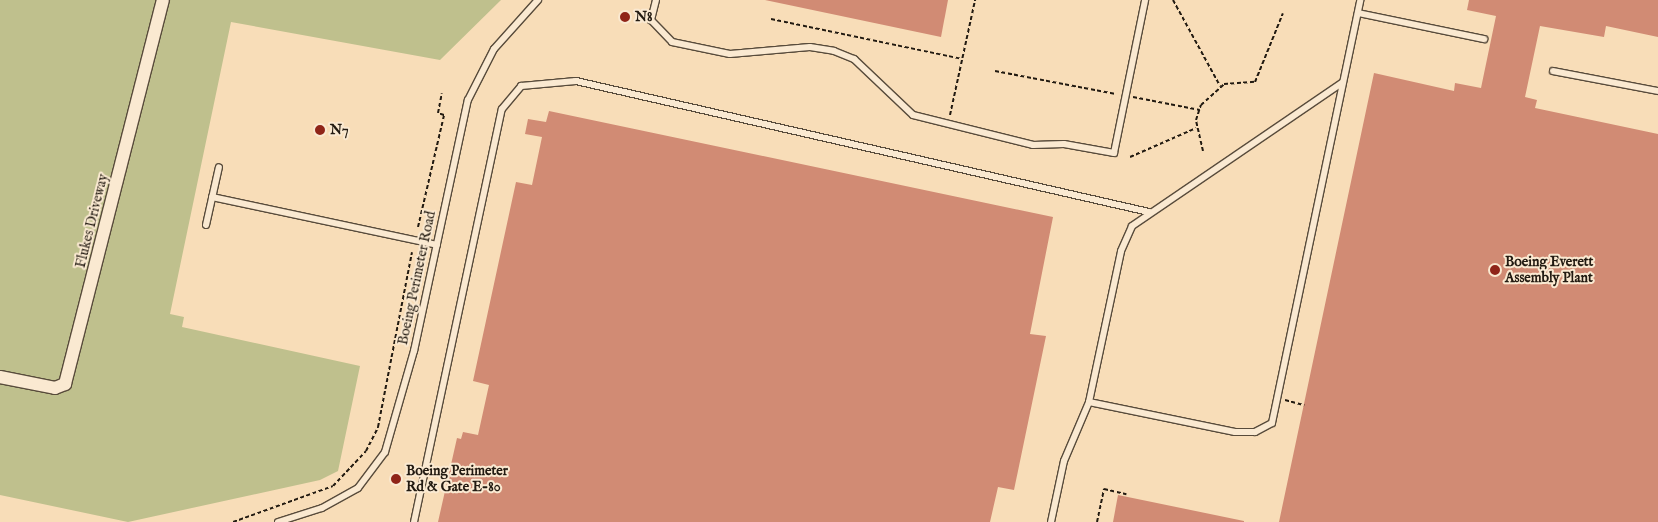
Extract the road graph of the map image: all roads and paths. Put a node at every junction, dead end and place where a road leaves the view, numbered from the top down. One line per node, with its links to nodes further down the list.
1 (161, 0): 32 (street, Flukes Driveway)
2 (538, 0): 30 (lane, Boeing Perimeter Road)
3 (656, 0): 21 (lane)
4 (974, 0): 12 (path)
5 (1145, 0): 19 (lane)
6 (1173, 0): 16 (path)
7 (1360, 0): 9 (lane)
8 (1283, 13): 16 (path)
9 (1358, 13): 11 (lane); 15 (lane)
10 (771, 19): 12 (path)
11 (1484, 39)
12 (962, 59): 21 (path)
13 (995, 70): 19 (path)
14 (1553, 70): 17 (lane)
15 (1342, 83): 27 (lane); 33 (lane)
16 (1220, 86): 20 (path)
17 (1658, 91)
18 (442, 93): 29 (path)
19 (1125, 96): 20 (path); 21 (lane)
20 (1200, 110): 22 (path)
21 (948, 124)
22 (1197, 128): 23 (path); 24 (path)
23 (1203, 151)
24 (1130, 157)
25 (219, 167): 26 (lane)
26 (212, 197): 28 (lane); 30 (lane)
27 (1149, 212): 33 (lane); 37 (lane)
28 (206, 225)
29 (418, 227)
30 (437, 245): 36 (lane, Boeing Perimeter Road)
31 (412, 252): 35 (path)
32 (0, 377)
33 (1089, 402): 38 (lane)
34 (1126, 494): 39 (path)
35 (233, 522)
36 (278, 522)
37 (414, 522)
38 (1051, 522)
39 (1097, 522)

